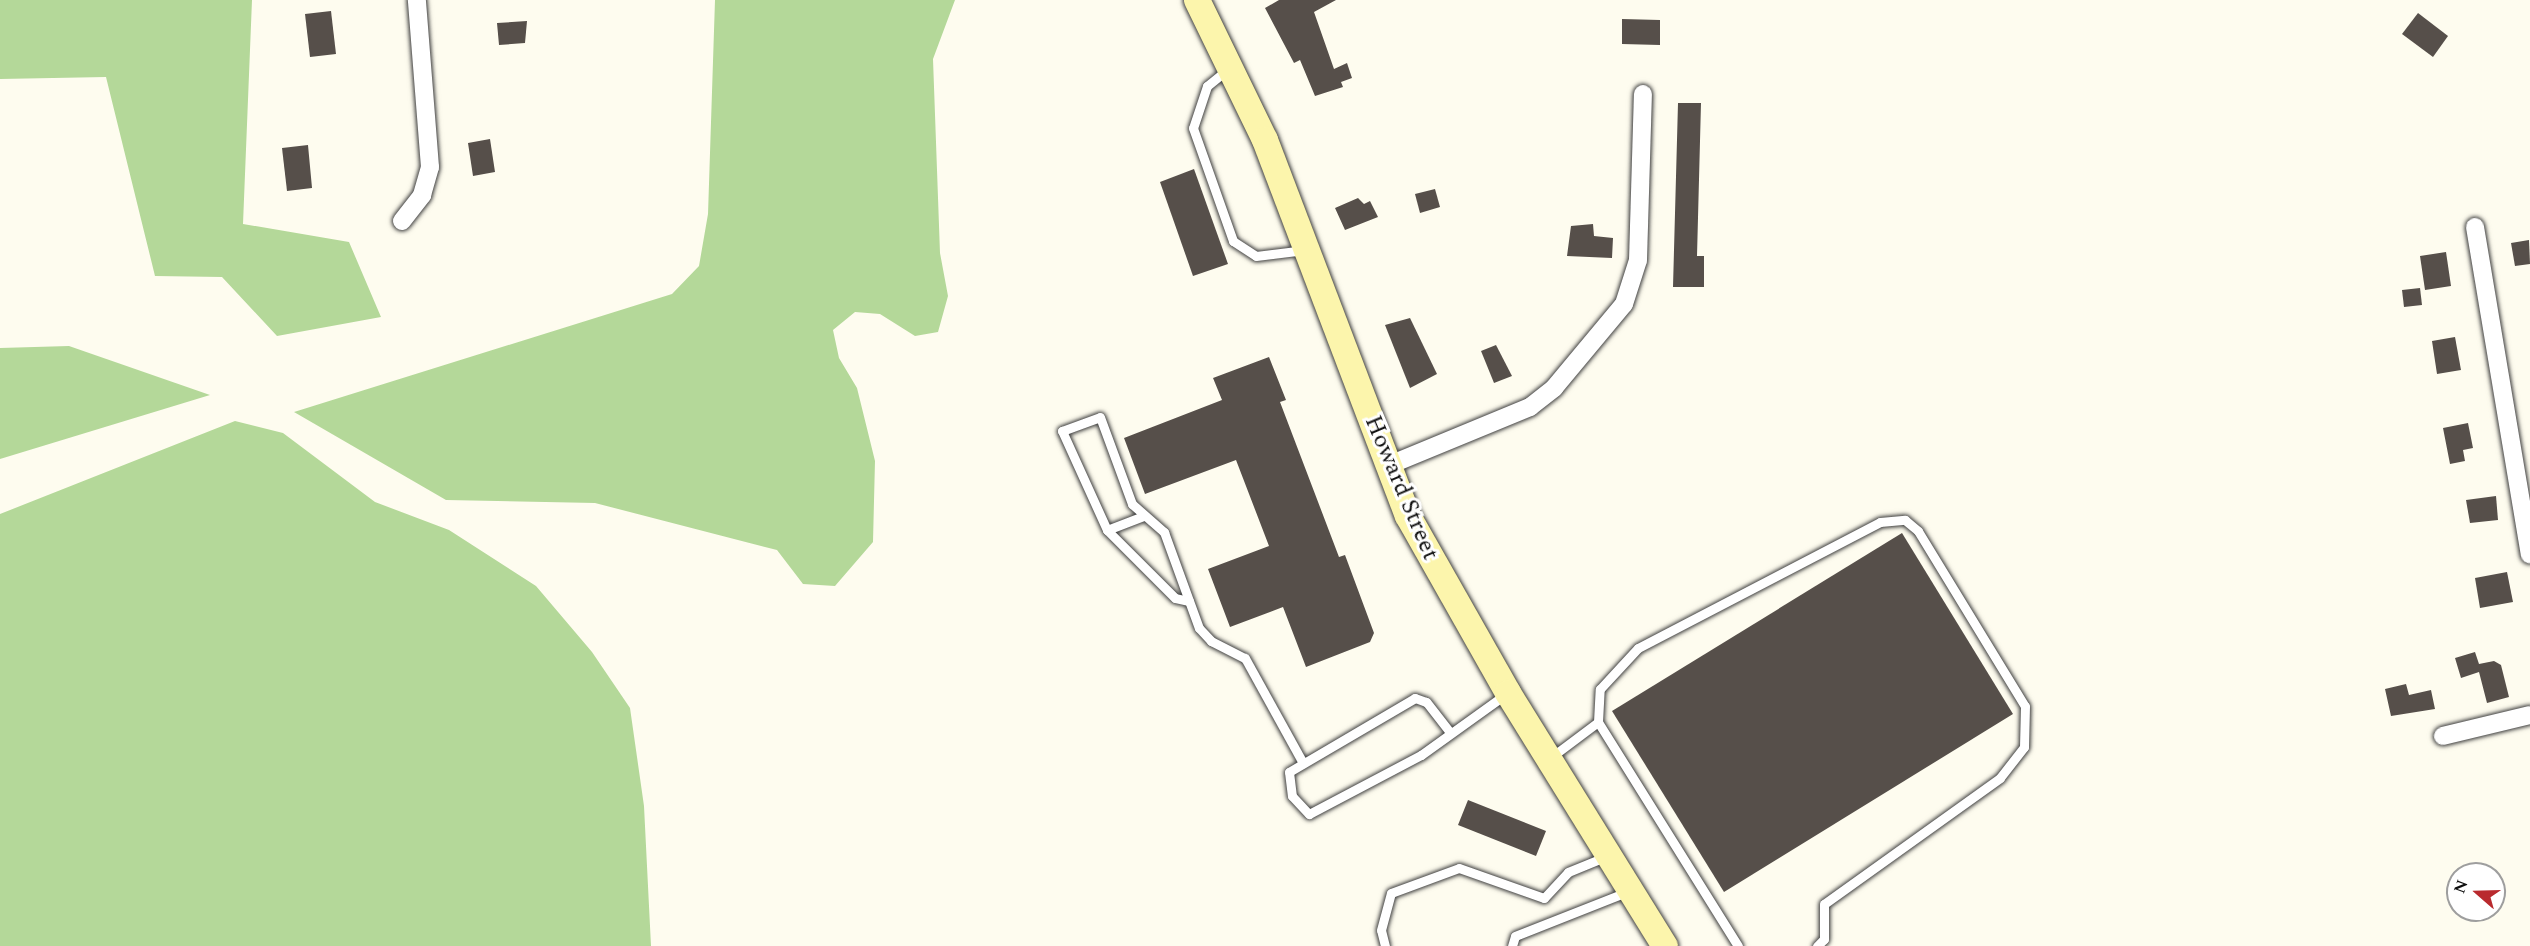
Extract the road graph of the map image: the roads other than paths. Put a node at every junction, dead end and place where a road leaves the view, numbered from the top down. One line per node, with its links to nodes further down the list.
1 (417, 0): 5 (street)
2 (1197, 0): 3 (main road, Howard Street)
3 (1232, 66): 7 (main road, Howard Street); 7 (lane)
4 (1643, 94): 8 (street)
5 (402, 221)
6 (2475, 227): 11 (street)
7 (1306, 249): 8 (main road, Howard Street)
8 (1387, 466): 13 (main road, Howard Street)
9 (1143, 516): 10 (lane); 10 (lane); 12 (lane)
10 (1107, 530): 12 (lane)
11 (2530, 554)
12 (1189, 601): 19 (lane)
13 (1508, 693): 16 (lane); 18 (main road, Howard Street)
14 (2530, 715): 17 (street)
15 (1598, 722): 18 (lane); 25 (lane); 26 (lane)
16 (1449, 730): 19 (lane); 19 (lane)
17 (2443, 736)
18 (1550, 758): 20 (main road, Howard Street)
19 (1303, 763)
20 (1610, 855): 21 (main road, Howard Street); 22 (lane)
21 (1631, 890): 23 (lane); 24 (main road, Howard Street)
22 (1385, 946)
23 (1512, 946)
24 (1665, 946)
25 (1738, 946)
26 (1816, 946)

